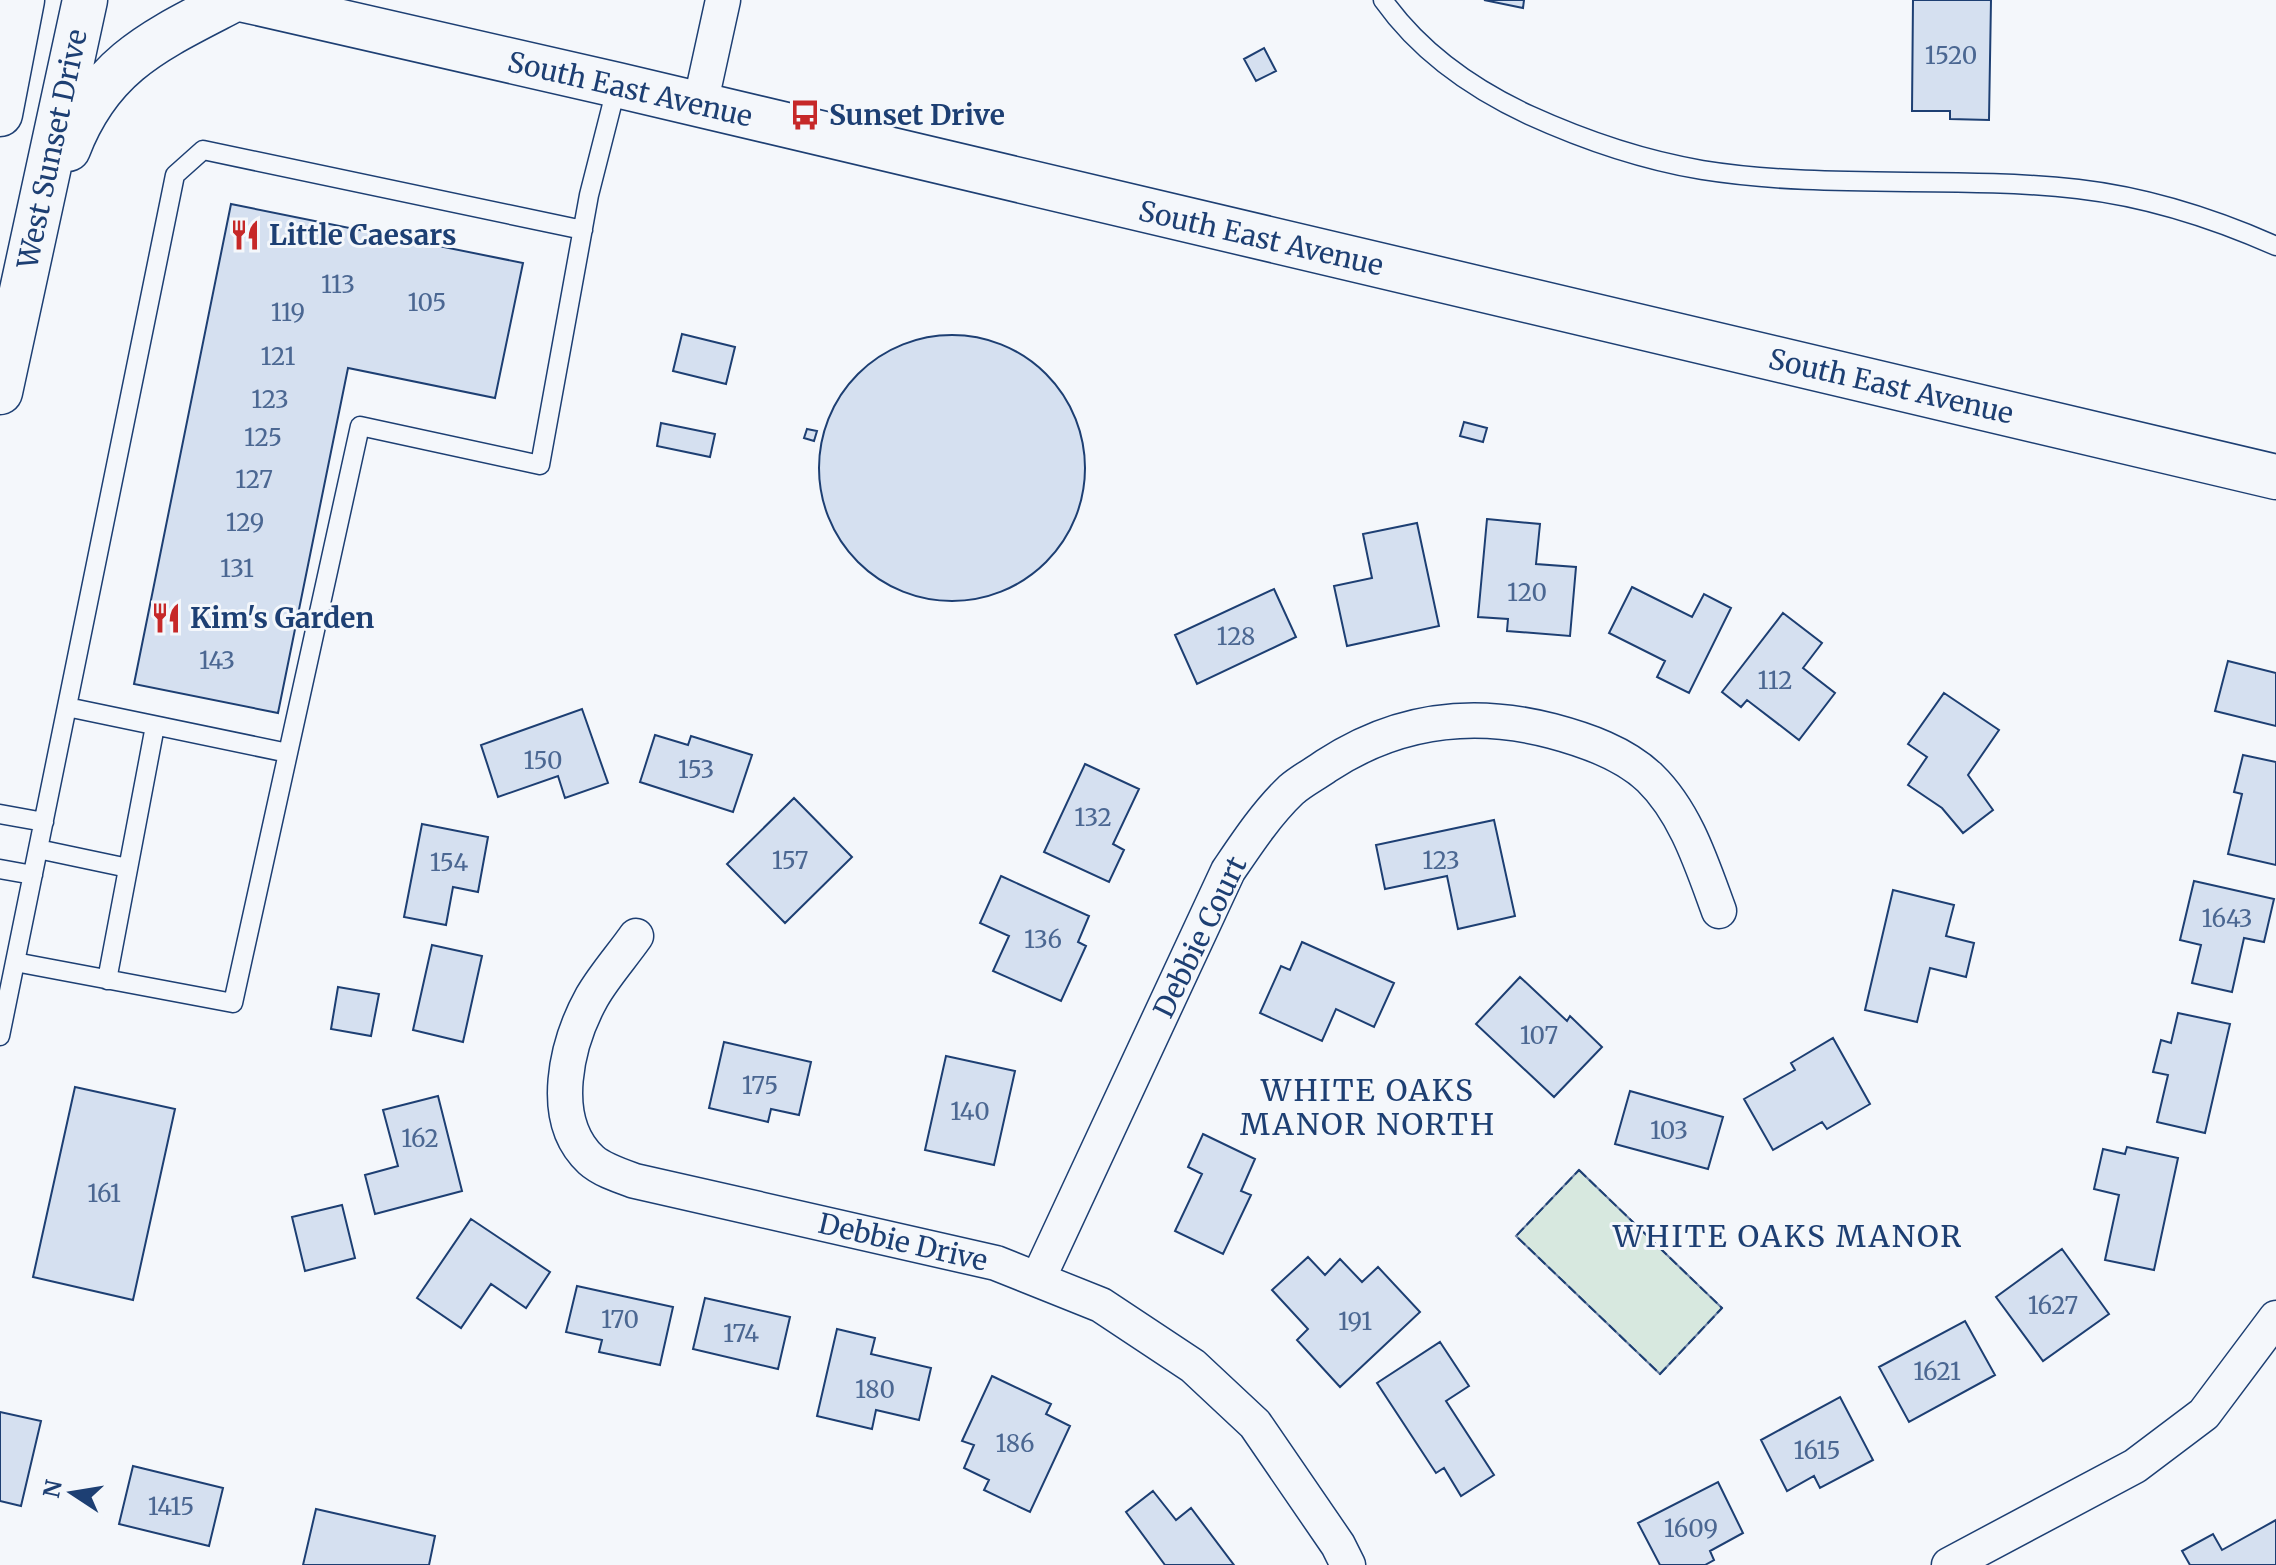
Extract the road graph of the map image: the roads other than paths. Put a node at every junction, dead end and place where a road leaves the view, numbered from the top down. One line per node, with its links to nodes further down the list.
1 (22, 0): 10 (main road, West Sunset Drive)
2 (85, 0): 13 (main road, West Sunset Drive)
3 (233, 0): 13 (main road)
4 (245, 0): 7 (main road, South East Avenue)
5 (723, 0): 9 (street)
6 (1383, 0): 12 (lane)
7 (315, 9): 8 (main road, South East Avenue)
8 (617, 85): 9 (main road, South East Avenue); 11 (lane)
9 (700, 105): 15 (main road, South East Avenue)
10 (0, 114)
11 (583, 230): 16 (lane); 18 (lane)
12 (2276, 246)
13 (30, 249): 14 (main road, West Sunset Drive)
14 (0, 392)
15 (2276, 477)
16 (67, 707): 17 (lane); 20 (lane)
17 (155, 726): 18 (lane); 22 (lane)
18 (288, 753): 28 (lane)
19 (0, 814): 20 (lane)
20 (44, 822): 21 (lane)
21 (38, 849): 22 (lane); 24 (lane)
22 (128, 868): 28 (lane)
23 (0, 869): 24 (lane)
24 (33, 875): 27 (lane)
25 (1719, 911): 30 (street, Debbie Court)
26 (636, 936): 30 (street, Debbie Drive)
27 (15, 962): 28 (lane); 29 (lane)
28 (107, 980)
29 (0, 1036)
30 (1038, 1279): 32 (street, Debbie Drive)
31 (2276, 1318): 33 (street)
32 (1348, 1565)
33 (1949, 1565)

